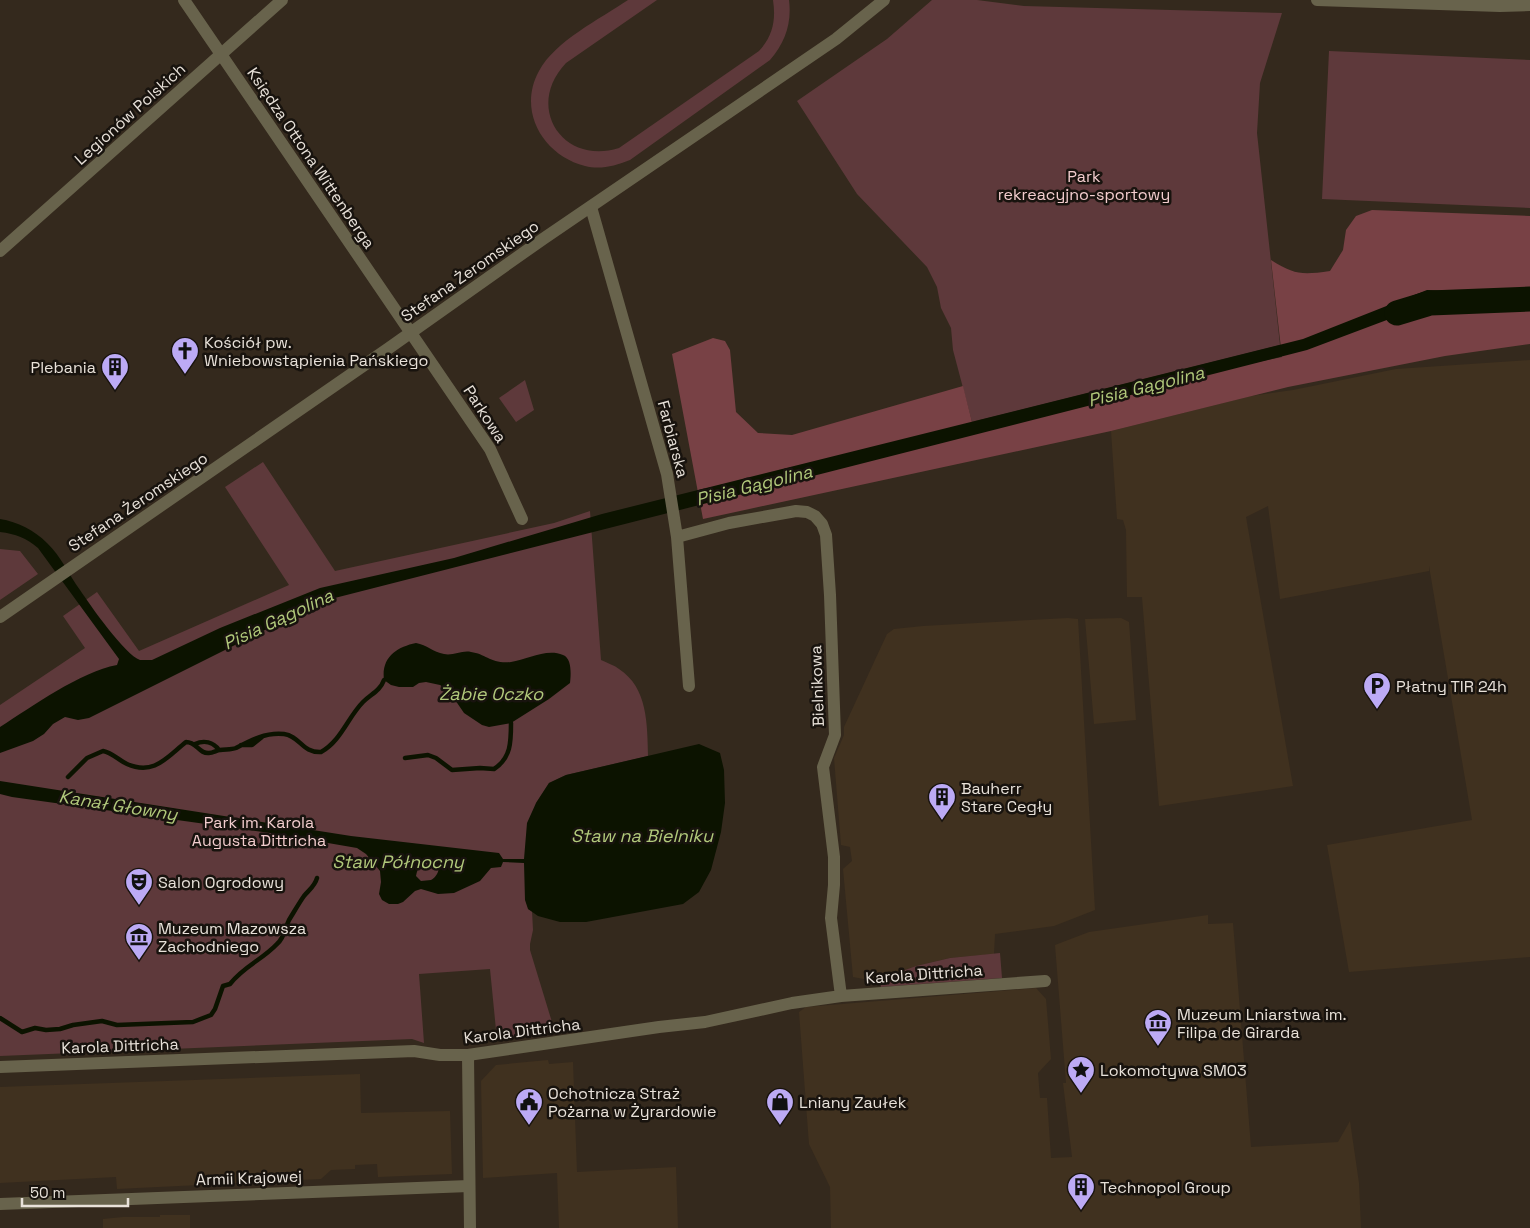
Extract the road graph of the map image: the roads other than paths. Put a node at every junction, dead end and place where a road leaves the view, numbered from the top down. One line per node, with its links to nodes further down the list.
1 (184, 0): 6 (street, Księdza Ottona Wittenberga)
2 (282, 0): 6 (street, Legionów Polskich)
3 (884, 0): 7 (street, Stefana Żeromskiego)
4 (1318, 0): 5 (street)
5 (1530, 5)
6 (220, 55): 8 (street, Legionów Polskich); 9 (street, Księdza Ottona Wittenberga)
7 (591, 207): 9 (street, Stefana Żeromskiego); 11 (street, Farbiarska)
8 (0, 251)
9 (410, 333): 10 (street, Parkowa); 12 (street, Stefana Żeromskiego)
10 (522, 519)
11 (677, 537): 13 (street, Farbiarska); 15 (street, Bielnikowa)
12 (0, 617)
13 (689, 686)
14 (1045, 981): 15 (street, Karola Dittricha)
15 (841, 996): 16 (street, Karola Dittricha)
16 (468, 1056): 17 (street, Karola Dittricha); 18 (street)
17 (0, 1067)
18 (469, 1186): 19 (street, Armii Krajowej); 20 (street)
19 (0, 1204)
20 (470, 1228)

